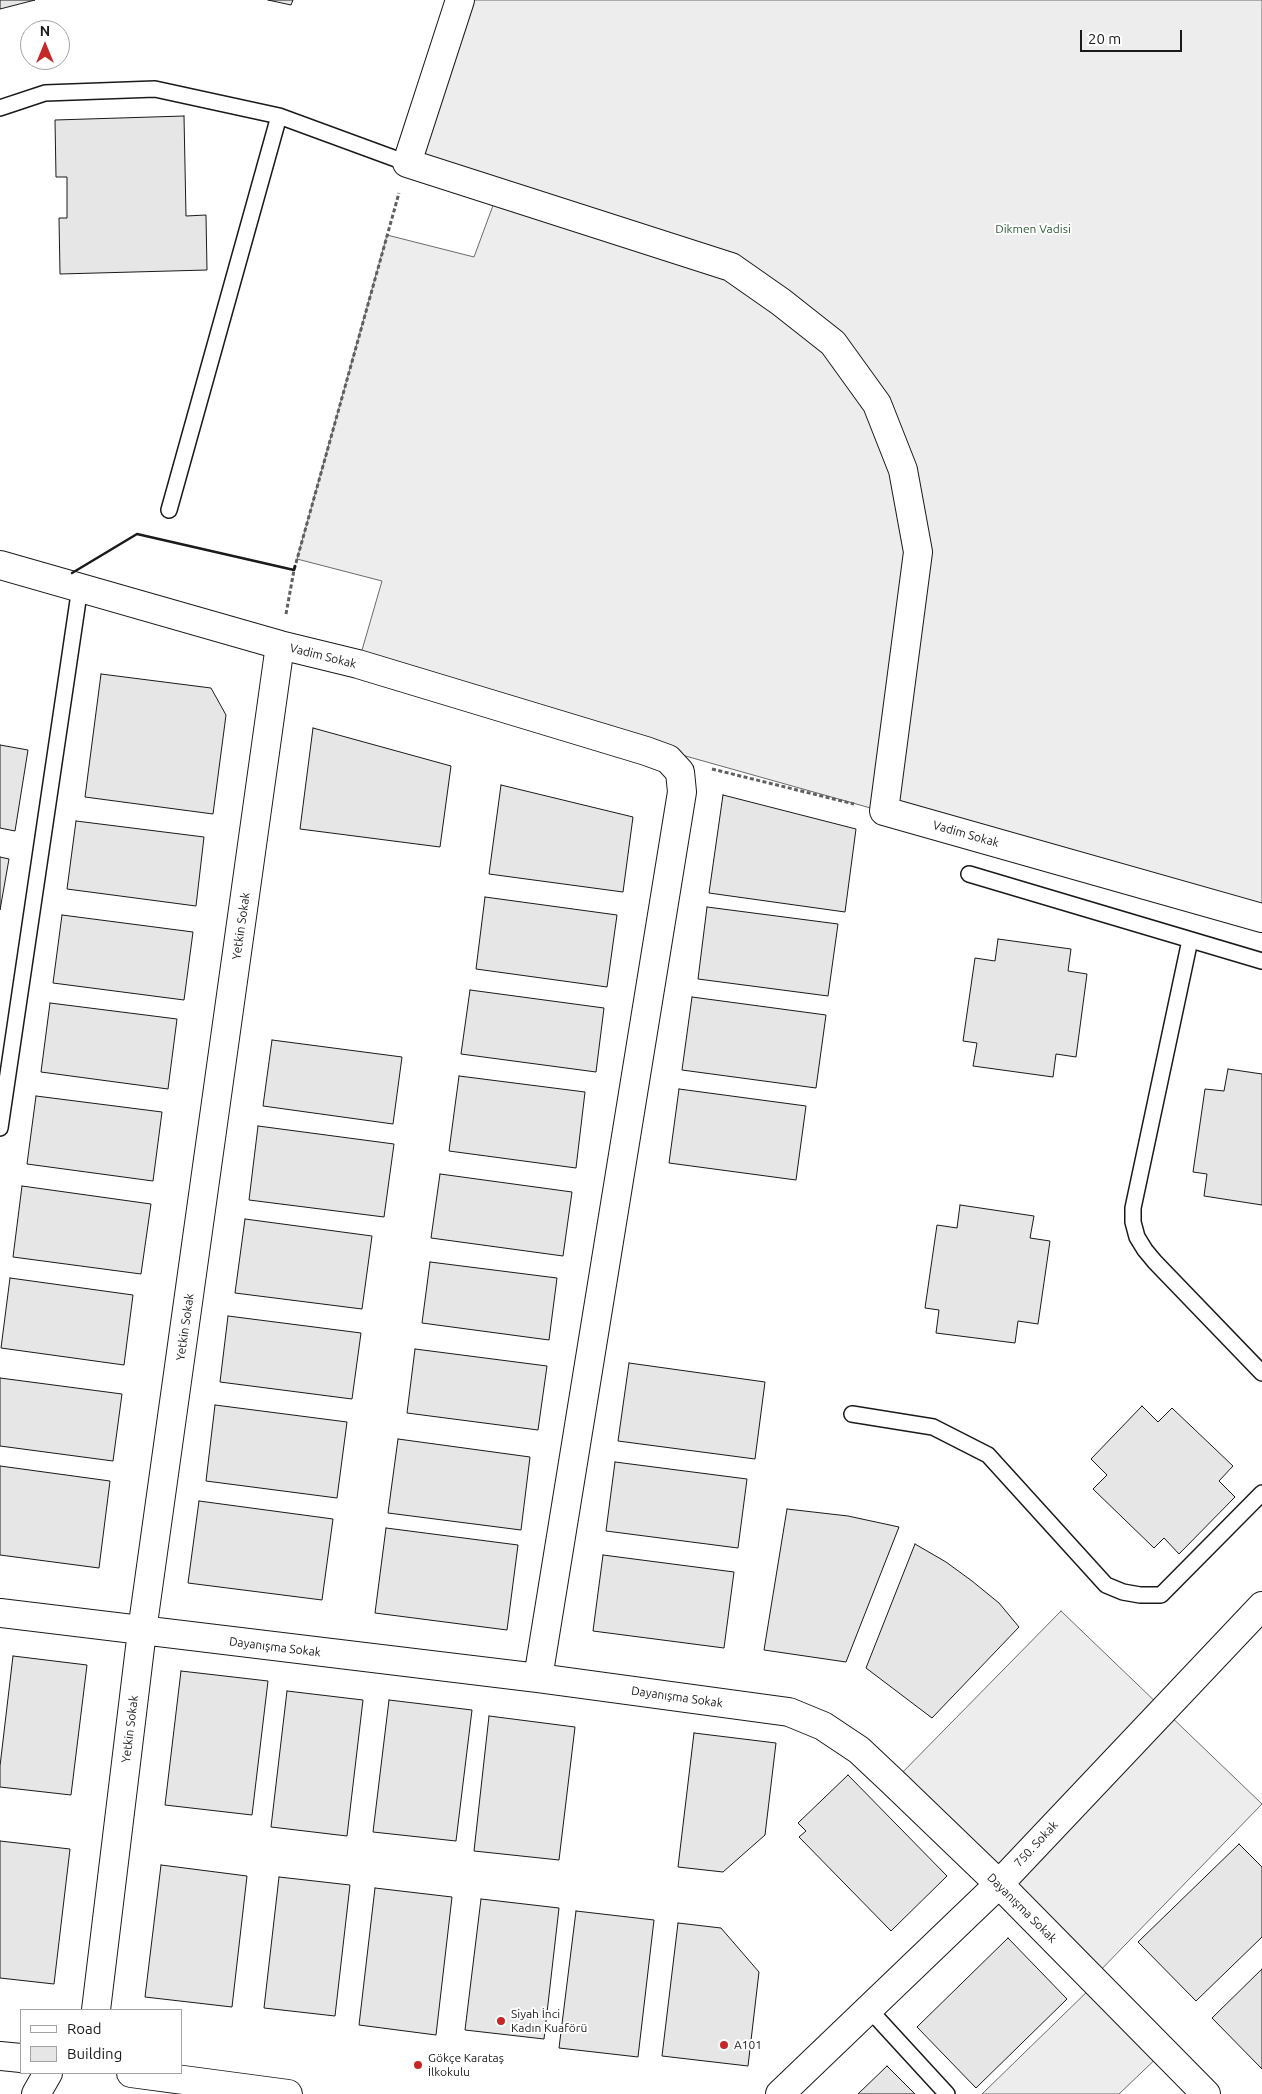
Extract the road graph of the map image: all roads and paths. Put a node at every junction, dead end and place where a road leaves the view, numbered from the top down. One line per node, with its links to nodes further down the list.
1 (460, 0): 4 (street)
2 (0, 108): 3 (lane)
3 (279, 116): 4 (lane); 5 (lane)
4 (407, 163): 8 (path); 10 (street)
5 (169, 510)
6 (0, 565): 7 (street, Vadim Sokak)
7 (80, 587): 8 (street, Vadim Sokak); 15 (lane)
8 (280, 645): 9 (street, Vadim Sokak); 21 (street, Yetkin Sokak)
9 (657, 755): 10 (path); 22 (street)
10 (884, 811): 12 (street, Vadim Sokak)
11 (969, 874): 13 (lane)
12 (1262, 918)
13 (1190, 940): 14 (lane); 16 (lane)
14 (1262, 961)
15 (0, 1128)
16 (1262, 1373)
17 (852, 1414): 18 (lane)
18 (1262, 1493)
19 (1262, 1606): 23 (street, 750. Sokak)
20 (0, 1613): 21 (street, Dayanışma Sokak)
21 (142, 1631): 22 (street, Dayanışma Sokak); 25 (street, Yetkin Sokak)
22 (538, 1678): 23 (street, Dayanışma Sokak)
23 (998, 1884): 24 (street, 750. Sokak); 34 (street, Dayanışma Sokak)
24 (868, 2008): 32 (street, 750. Sokak); 33 (lane)
25 (96, 2009)
26 (0, 2056): 27 (street)
27 (20, 2058)
28 (47, 2074): 30 (street)
29 (138, 2074): 31 (street)
30 (36, 2094)
31 (288, 2094)
32 (780, 2094)
33 (947, 2094)
34 (1206, 2094)

